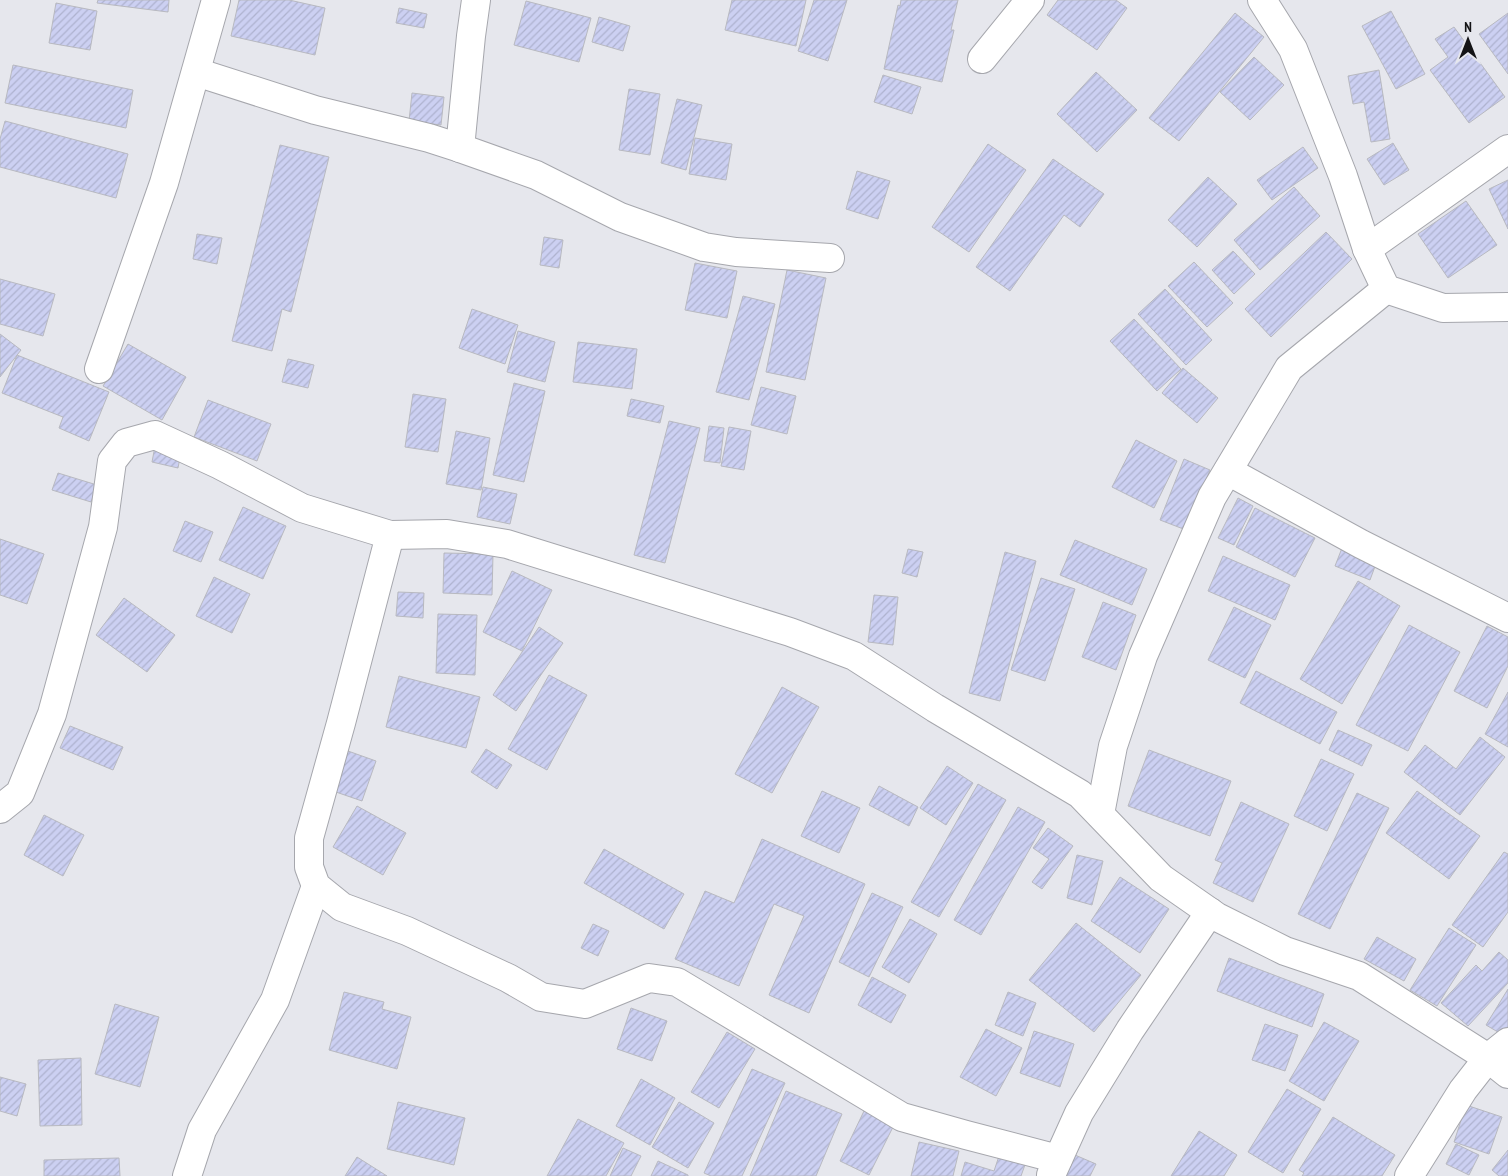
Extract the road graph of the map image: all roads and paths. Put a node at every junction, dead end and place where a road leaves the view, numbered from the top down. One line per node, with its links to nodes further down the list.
1 (216, 0): 6 (street)
2 (476, 0): 7 (street)
3 (1030, 0): 5 (street)
4 (1262, 0): 9 (street)
5 (982, 59)
6 (196, 72): 7 (street); 13 (street)
7 (460, 148): 10 (street)
8 (1508, 149): 9 (street)
9 (1367, 249): 11 (street)
10 (830, 258)
11 (1386, 289): 12 (street); 14 (street)
12 (1508, 307)
13 (99, 369)
14 (1228, 470): 16 (street); 18 (street)
15 (390, 535): 17 (street); 18 (street); 19 (street)
16 (1508, 618)
17 (0, 809)
18 (1100, 814): 20 (street)
19 (316, 886): 22 (street); 23 (street)
20 (1210, 912): 21 (street); 22 (street)
21 (1501, 1058): 24 (street)
22 (1054, 1167)
23 (187, 1176)
24 (1409, 1176)

